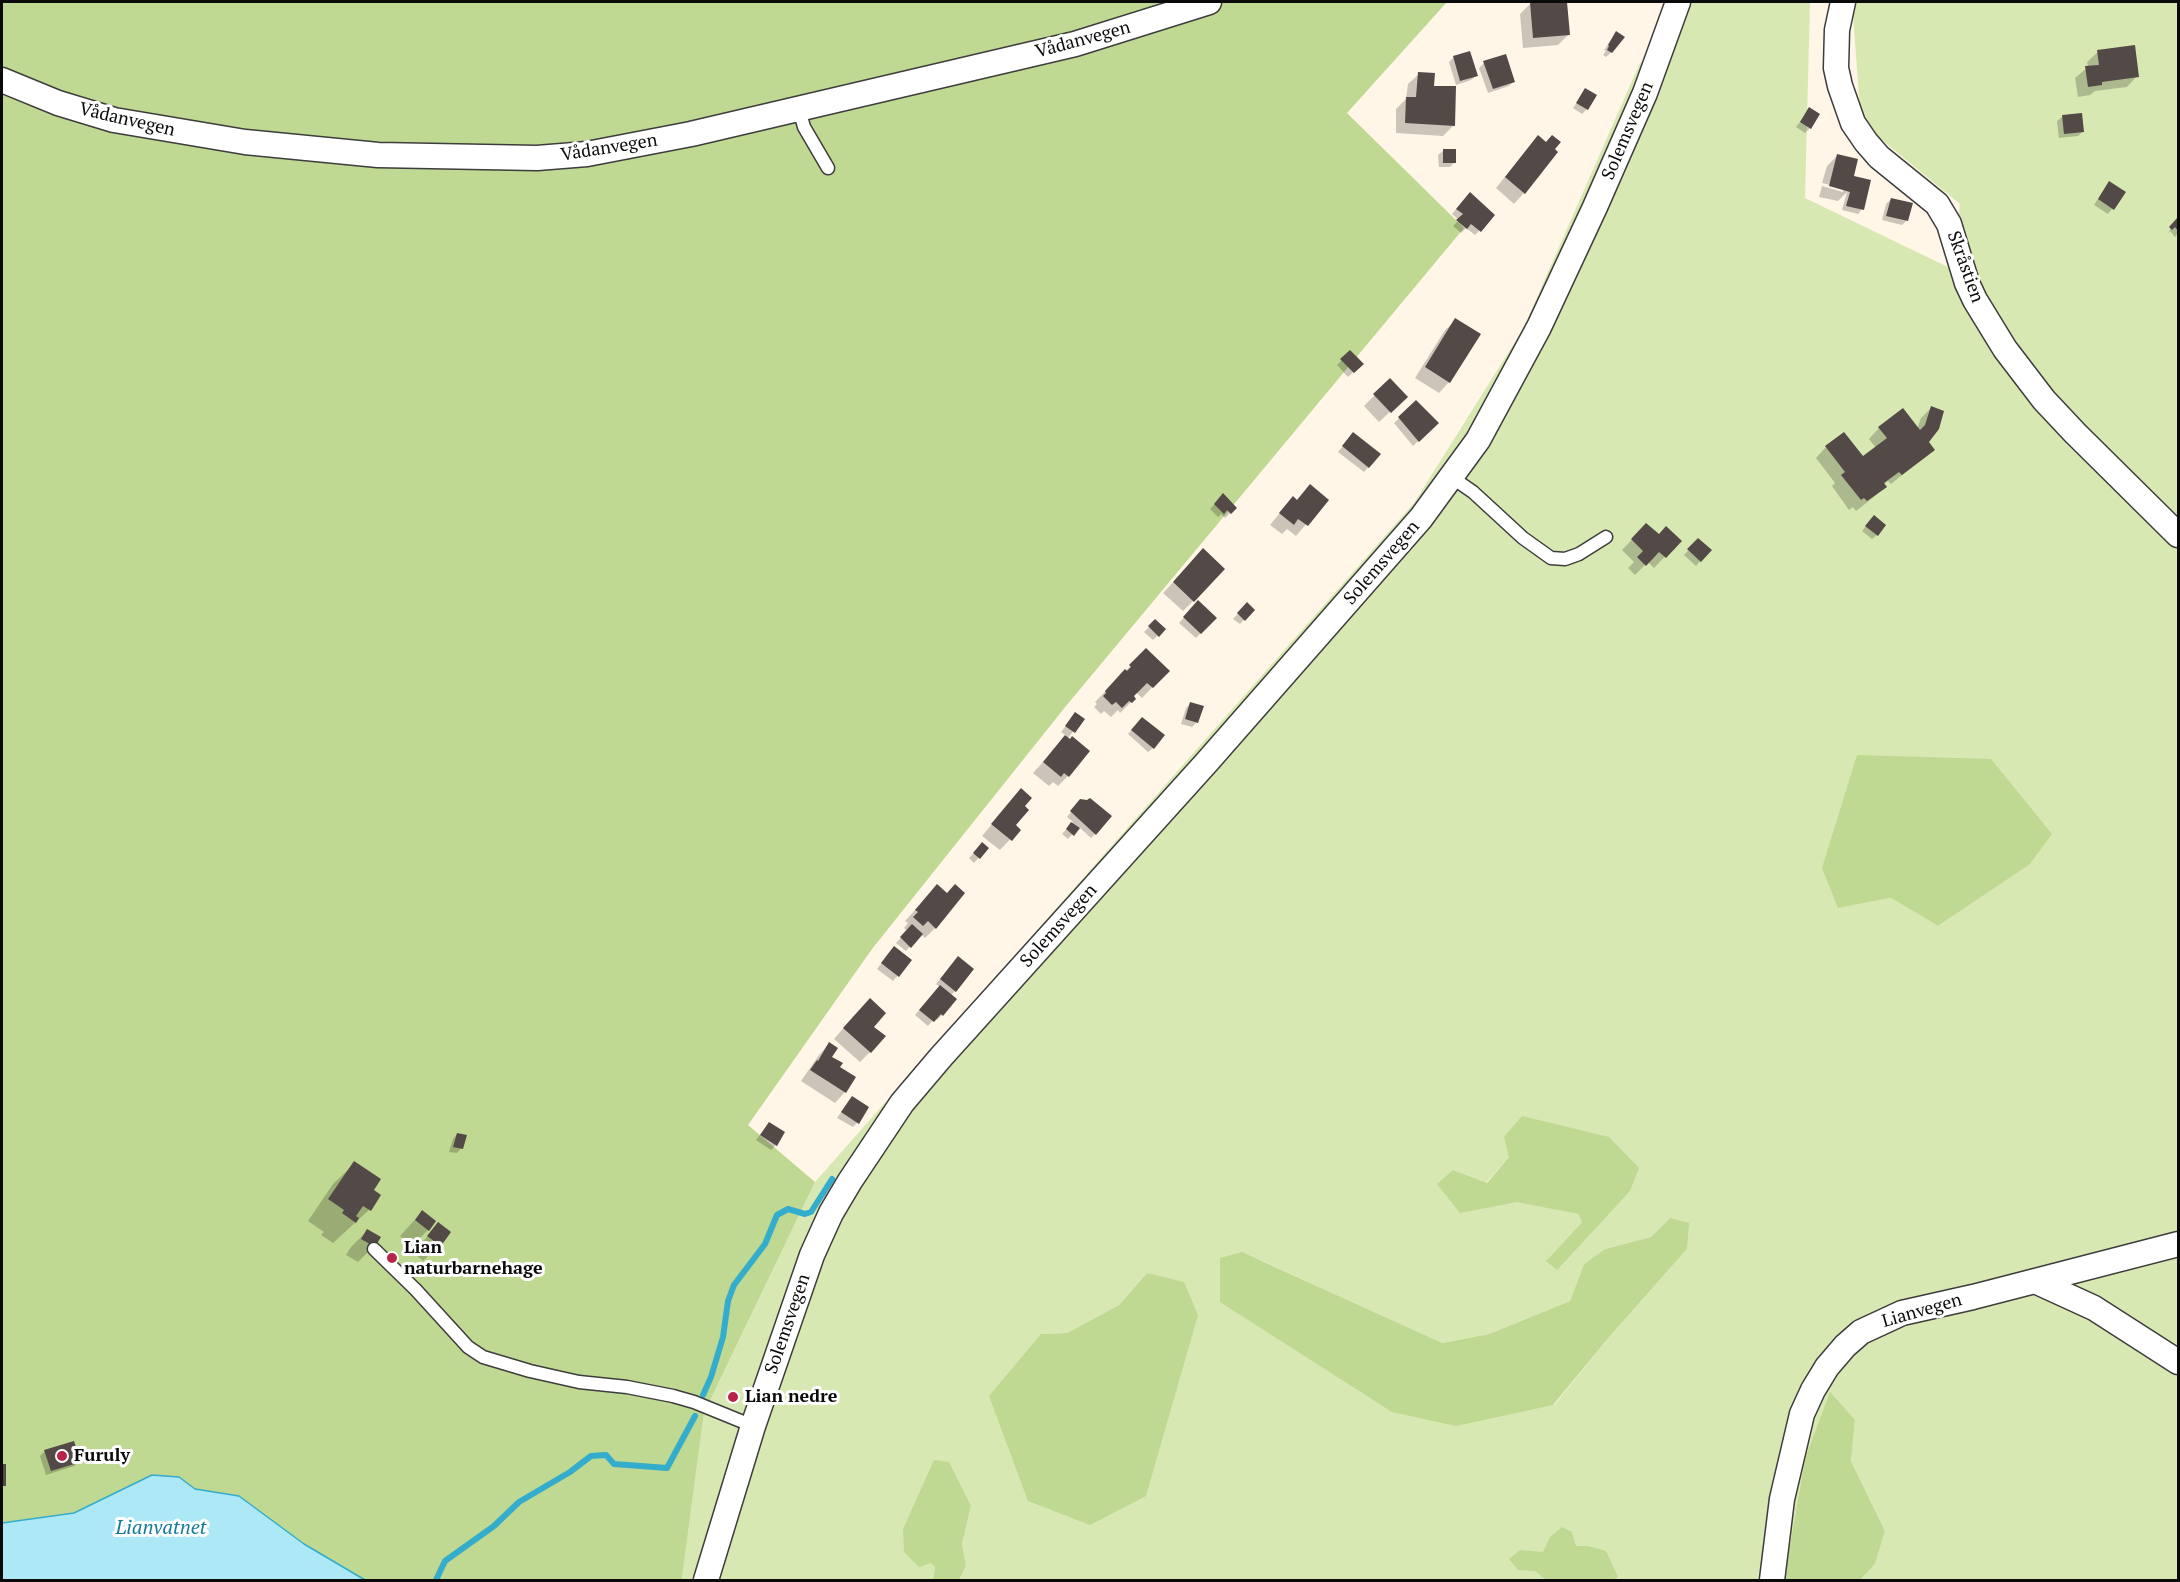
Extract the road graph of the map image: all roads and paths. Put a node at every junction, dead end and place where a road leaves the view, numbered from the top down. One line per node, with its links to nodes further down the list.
1 (1209, 2): 5 (street, Vådanvegen)
2 (1678, 2): 7 (street, Solemsvegen)
3 (1843, 2): 8 (street, Skråstien)
4 (2, 80): 5 (street, Vådanvegen)
5 (799, 108): 6 (lane)
6 (828, 168)
7 (1450, 479): 9 (lane); 14 (street, Solemsvegen)
8 (2178, 535)
9 (1606, 537)
10 (2178, 1244): 12 (street, Lianvegen)
11 (374, 1250): 14 (lane)
12 (2035, 1281): 13 (street); 16 (street, Lianvegen)
13 (2178, 1362)
14 (753, 1426): 15 (street, Solemsvegen)
15 (706, 1581)
16 (1772, 1581)

